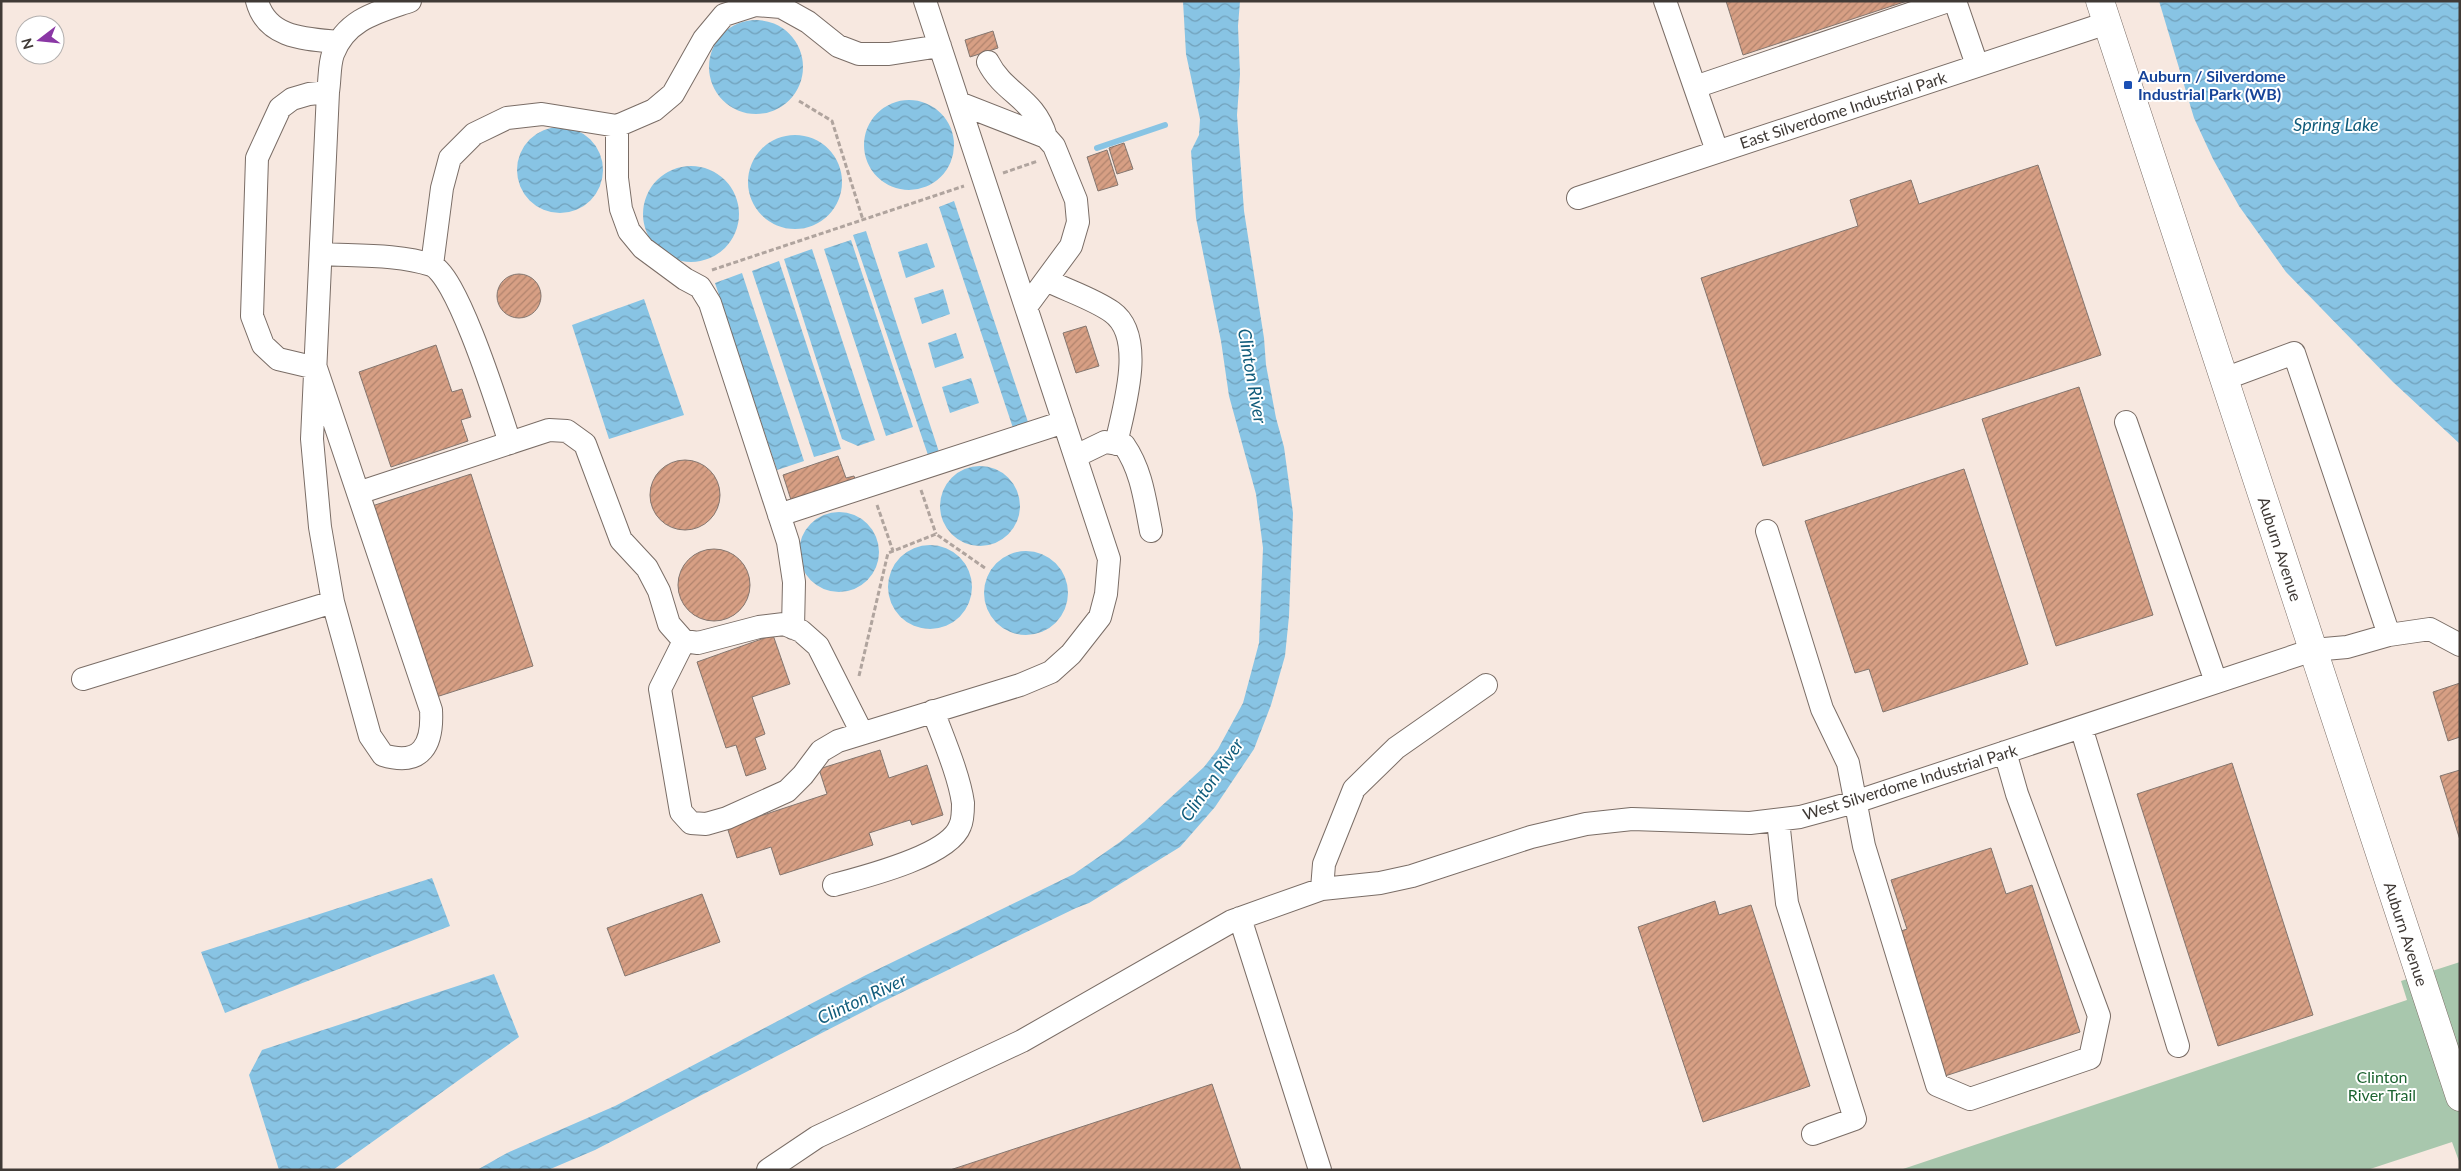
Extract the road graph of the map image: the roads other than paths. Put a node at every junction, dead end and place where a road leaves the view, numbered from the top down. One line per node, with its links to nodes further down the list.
1 (257, 1): 8 (street)
2 (410, 1): 8 (street)
3 (925, 1): 9 (street)
4 (1665, 1): 12 (street)
5 (1948, 1): 12 (street)
6 (1955, 1): 11 (street)
7 (2104, 12): 11 (street, East Silverdome Industrial Park); 24 (main road, Auburn Avenue)
8 (339, 42): 13 (street)
9 (940, 46): 14 (street); 15 (street)
10 (988, 62): 16 (street)
11 (1977, 65): 17 (street, East Silverdome Industrial Park)
12 (1695, 87): 17 (street)
13 (328, 92): 19 (street); 23 (street)
14 (958, 103): 16 (street); 22 (street)
15 (617, 126): 20 (street); 31 (street)
16 (1052, 146): 21 (street)
17 (1717, 151): 18 (street, East Silverdome Industrial Park)
18 (1578, 198)
19 (321, 254): 20 (street); 23 (street)
20 (432, 265): 27 (street)
21 (1046, 280): 22 (street); 28 (street)
22 (1026, 307): 25 (street)
23 (316, 368): 30 (street); 34 (street)
24 (2224, 379): 36 (street); 39 (main road, Auburn Avenue)
25 (1064, 422): 29 (street); 31 (street)
26 (2126, 422): 41 (street)
27 (510, 443): 30 (street); 37 (street)
28 (1116, 444): 29 (street); 32 (street)
29 (1076, 456): 43 (street)
30 (358, 493): 34 (street)
31 (779, 514): 35 (street)
32 (1151, 531)
33 (1767, 531): 47 (street)
34 (333, 602): 40 (street)
35 (793, 628): 37 (street); 45 (street)
36 (2389, 634): 38 (street, West Silverdome Industrial Park); 39 (street, West Silverdome Industrial Park)
37 (684, 641): 45 (street)
38 (2460, 645)
39 (2313, 650): 41 (street, West Silverdome Industrial Park); 53 (main road, Auburn Avenue)
40 (84, 680)
41 (2216, 682): 44 (street, West Silverdome Industrial Park)
42 (1486, 685): 50 (street)
43 (933, 711): 45 (street); 49 (street)
44 (2081, 727): 46 (street, West Silverdome Industrial Park); 52 (street)
45 (862, 733)
46 (2005, 752): 47 (street, West Silverdome Industrial Park); 47 (street)
47 (1855, 802): 48 (street, West Silverdome Industrial Park)
48 (1778, 820): 50 (street, West Silverdome Industrial Park); 54 (street)
49 (834, 885)
50 (1322, 889): 51 (street, West Silverdome Industrial Park)
51 (1240, 918): 55 (street, West Silverdome Industrial Park); 56 (street)
52 (2178, 1046)
53 (2460, 1097)
54 (1813, 1134)
55 (768, 1170)
56 (1320, 1170)

